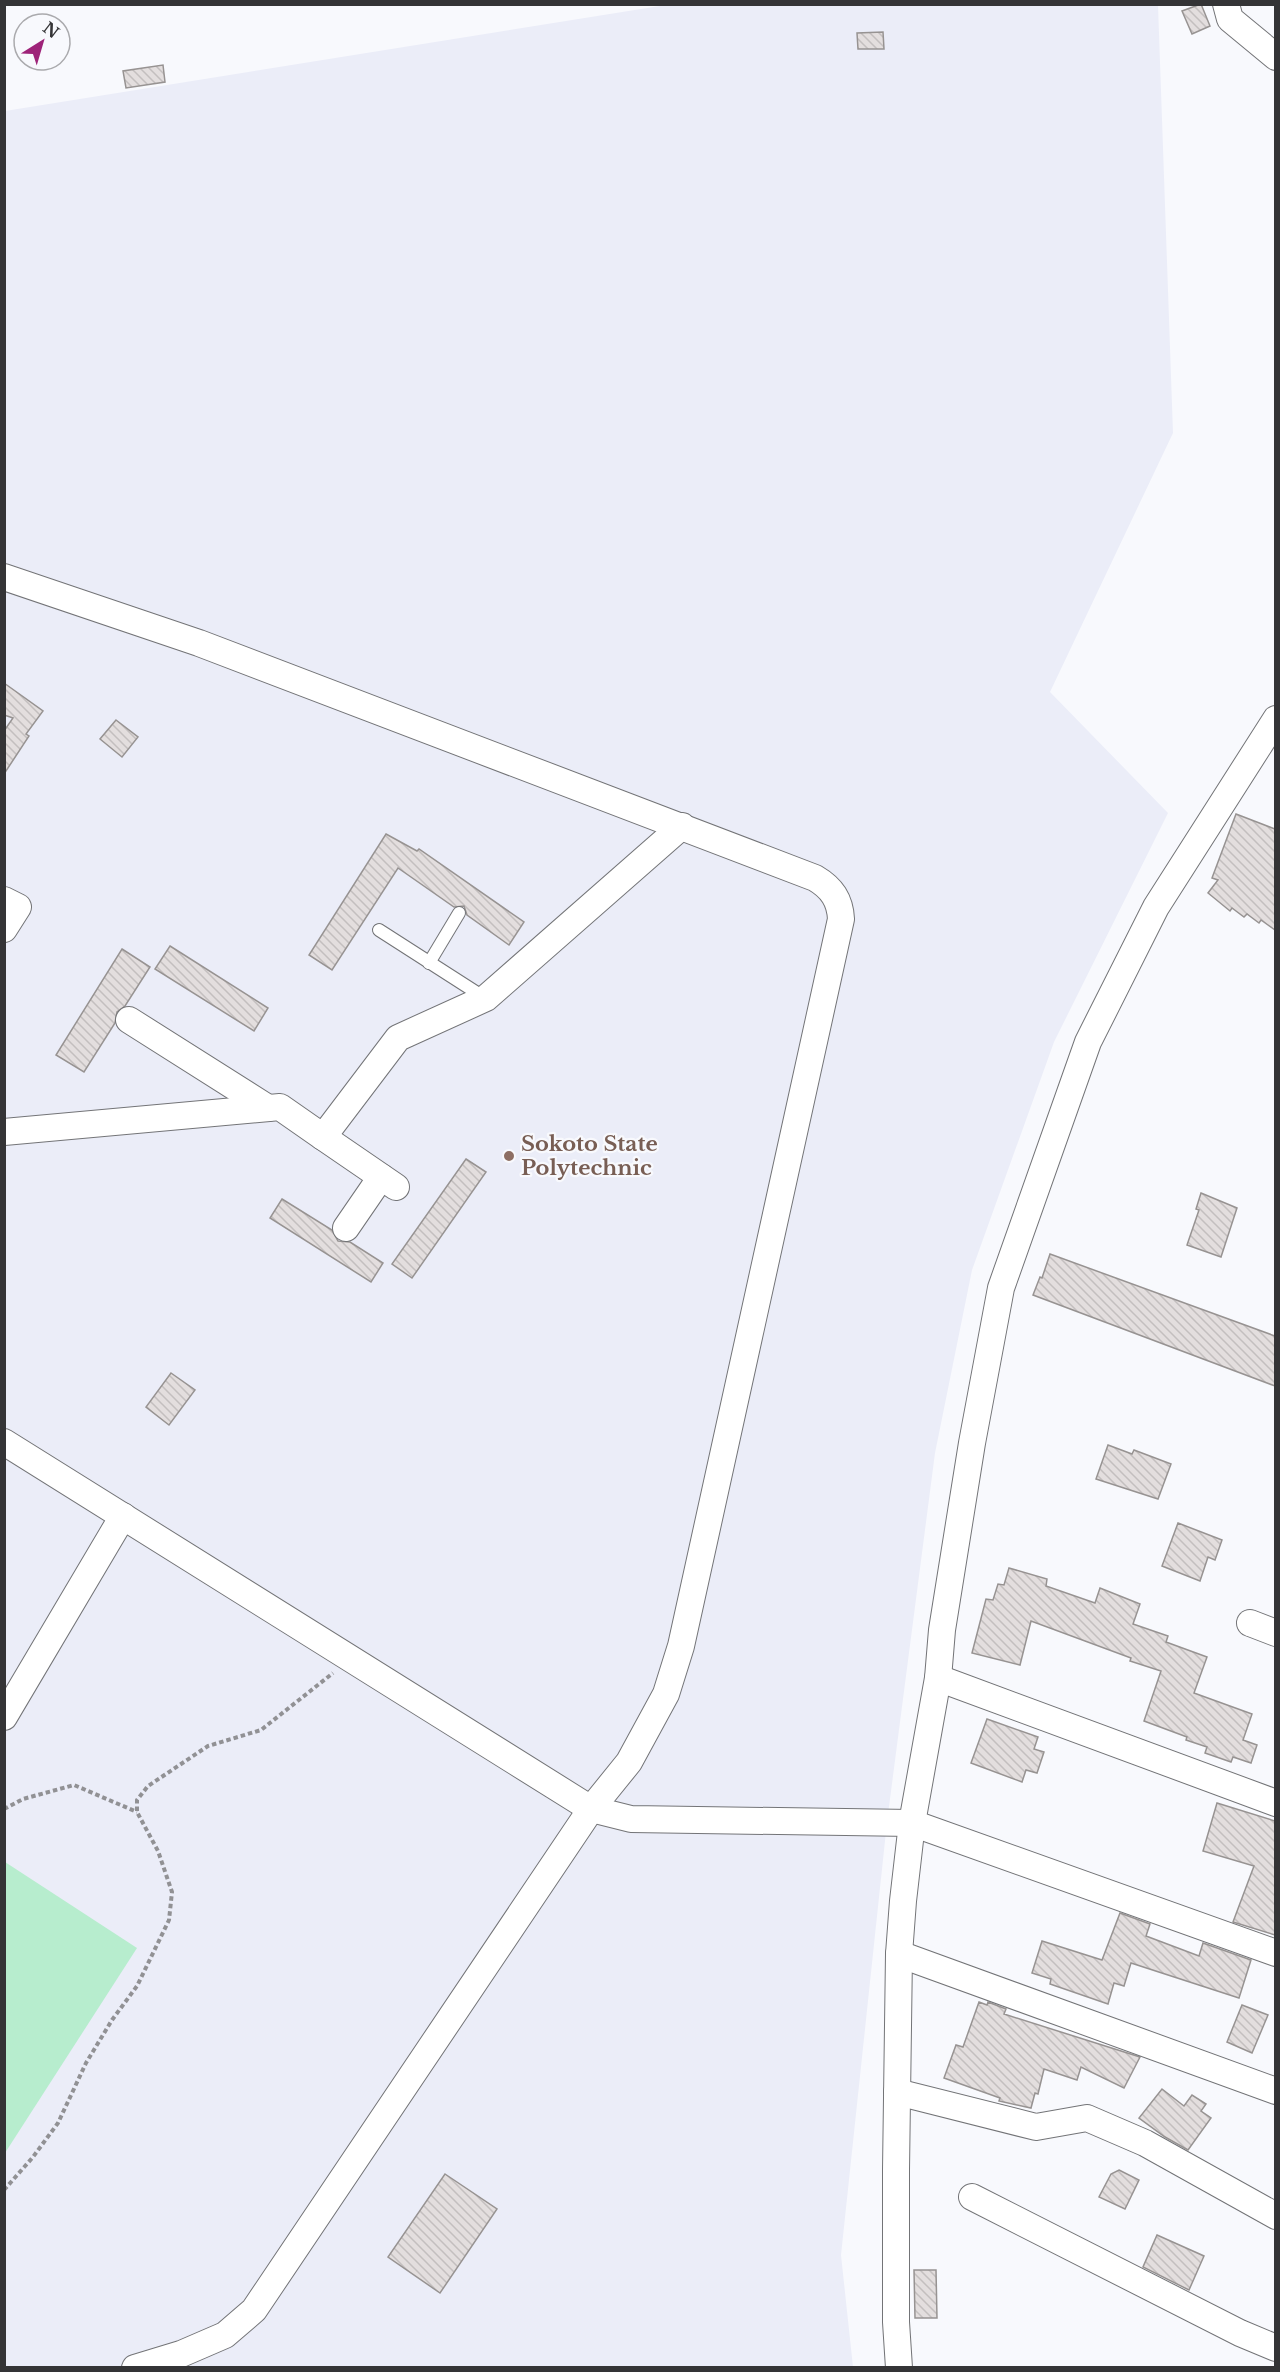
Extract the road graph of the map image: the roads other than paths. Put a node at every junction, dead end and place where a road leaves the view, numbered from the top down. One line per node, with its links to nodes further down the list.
1 (1226, 4): 2 (street)
2 (1275, 57)
3 (4, 577): 5 (street)
4 (1275, 719): 21 (street)
5 (682, 826): 11 (street); 24 (street)
6 (4, 900): 8 (street)
7 (459, 913): 10 (lane)
8 (4, 929)
9 (379, 930): 10 (lane)
10 (429, 963): 11 (lane)
11 (486, 998): 15 (street)
12 (129, 1020): 13 (street)
13 (268, 1108): 14 (street); 15 (street)
14 (4, 1132)
15 (323, 1137): 16 (street)
16 (346, 1228)
17 (4, 1442): 18 (street)
18 (123, 1516): 22 (street); 24 (street)
19 (1250, 1623): 20 (street)
20 (1275, 1633)
21 (938, 1677): 23 (street); 25 (street)
22 (4, 1717)
23 (1275, 1803)
24 (591, 1809): 25 (street); 33 (street)
25 (912, 1823): 26 (street); 27 (street)
26 (1275, 1953)
27 (899, 1954): 28 (street); 29 (street)
28 (1275, 2091)
29 (897, 2092): 31 (street); 34 (street)
30 (972, 2197): 32 (street)
31 (1275, 2216)
32 (1275, 2348)
33 (135, 2367)
34 (899, 2367)

